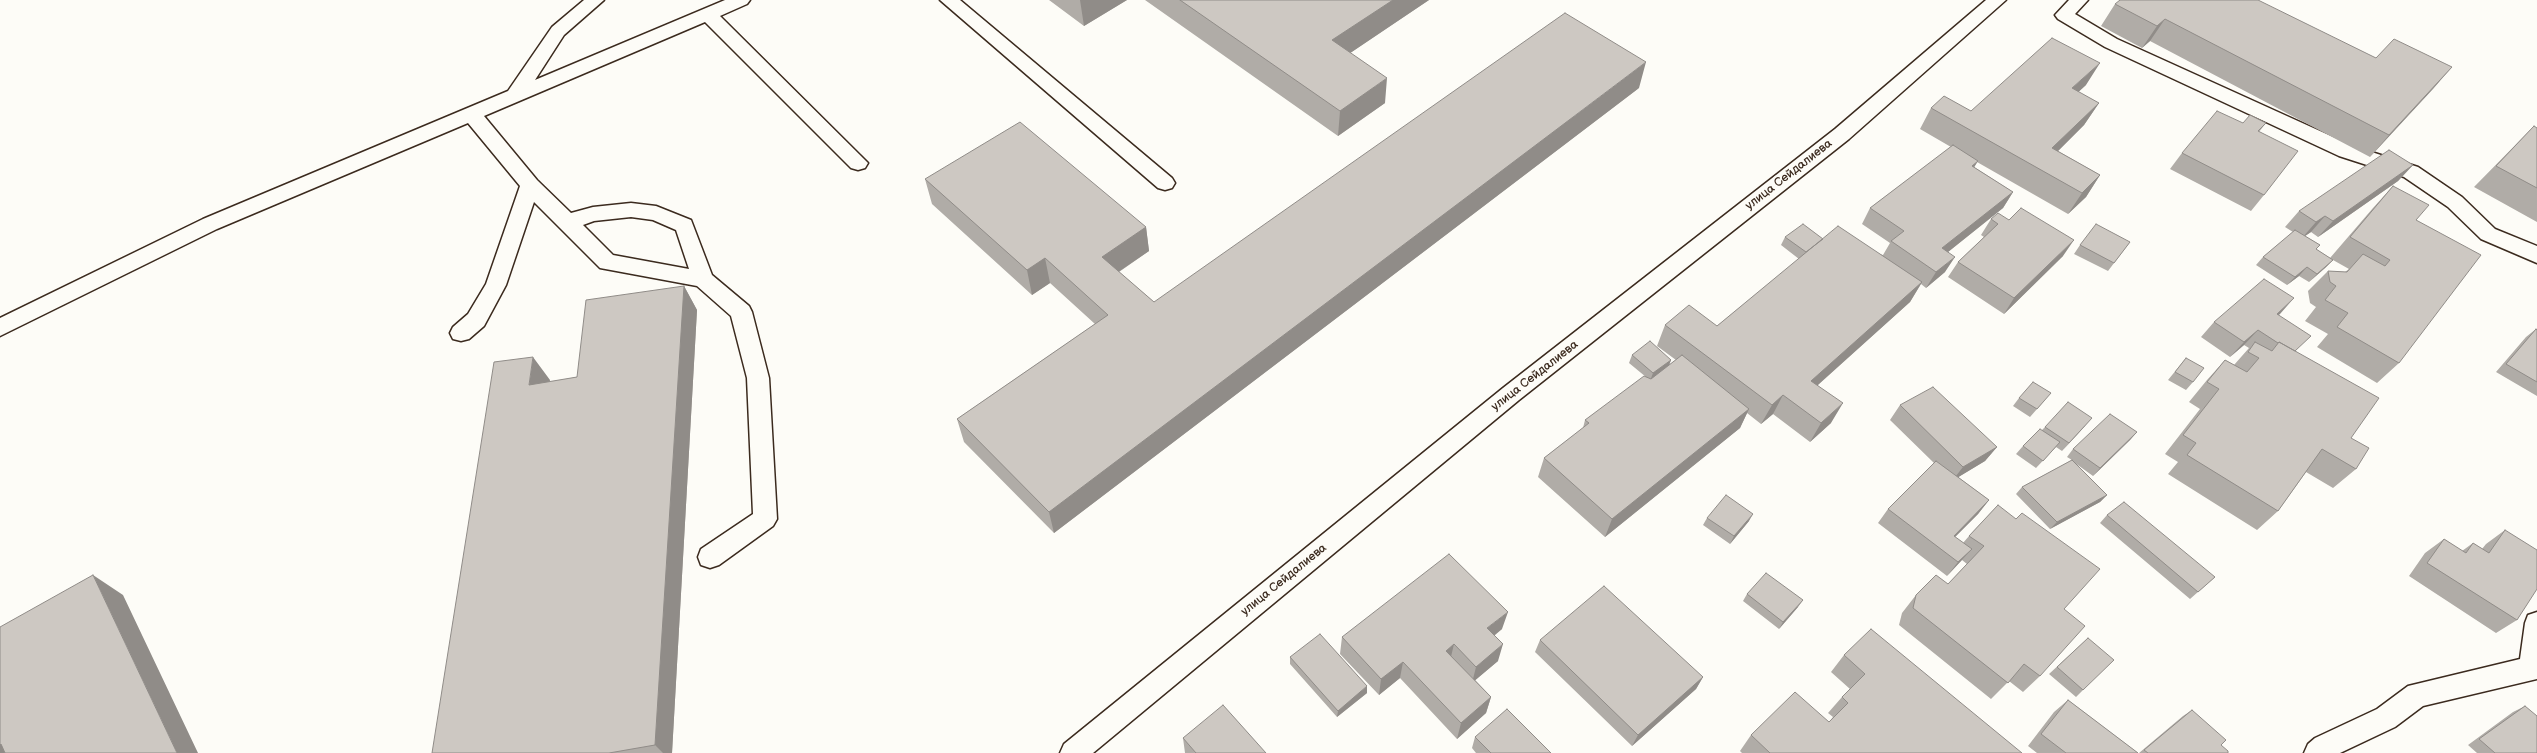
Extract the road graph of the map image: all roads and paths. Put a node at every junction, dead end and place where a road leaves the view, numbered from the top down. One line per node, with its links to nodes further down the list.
1 (595, 0): 7 (street)
2 (741, 0): 6 (street)
3 (949, 0): 10 (street)
4 (1997, 0): 20 (street, улица Сейдалиева)
5 (2079, 0): 13 (street)
6 (709, 15): 7 (street); 9 (street)
7 (515, 95): 8 (street)
8 (471, 113): 11 (street); 15 (street)
9 (858, 163)
10 (1165, 183)
11 (530, 185): 12 (street); 16 (street)
12 (568, 222): 14 (street); 14 (street)
13 (2537, 255)
14 (703, 279): 17 (street)
15 (0, 328)
16 (461, 333)
17 (710, 557)
18 (2537, 623): 19 (street)
19 (2534, 667): 21 (street)
20 (1074, 753)
21 (2317, 753)

